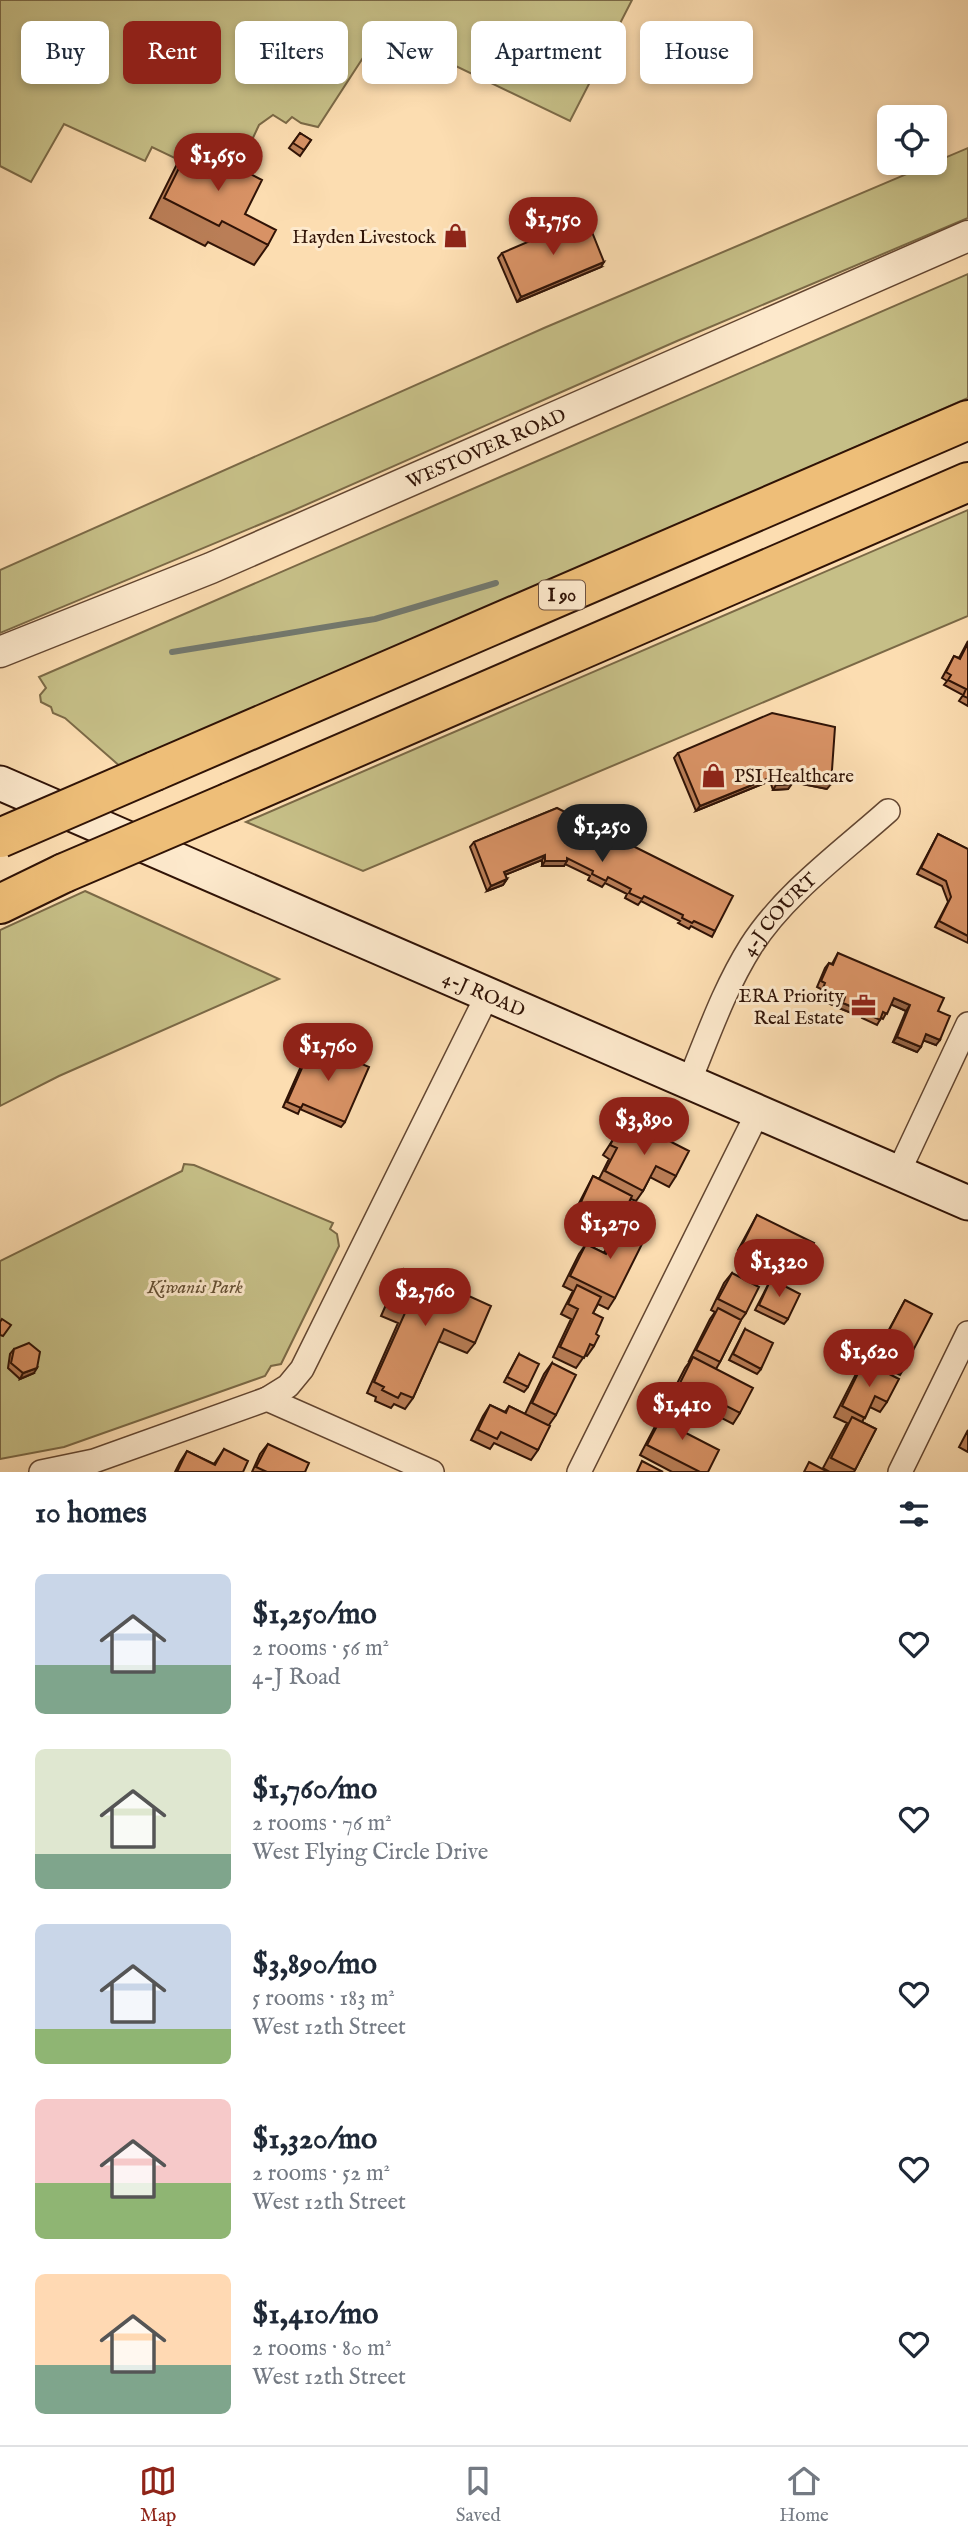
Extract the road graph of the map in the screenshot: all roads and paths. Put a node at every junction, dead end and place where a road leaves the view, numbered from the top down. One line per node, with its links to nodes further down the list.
1 (968, 236): 4 (street, WESTOVER ROAD)
2 (968, 420): 7 (highway, I 90, bridge)
3 (968, 482): 8 (highway, bridge)
4 (0, 652)
5 (0, 783): 9 (main road, 4-J ROAD)
6 (888, 811): 11 (street, 4-J COURT)
7 (0, 838)
8 (0, 904)
9 (486, 996): 11 (main road, 4-J ROAD); 16 (street)
10 (968, 1024): 13 (street)
11 (689, 1082): 12 (main road, 4-J ROAD)
12 (758, 1112): 13 (main road, 4-J ROAD); 19 (street)
13 (898, 1173): 14 (main road, 4-J ROAD)
14 (968, 1203)
15 (968, 1333): 20 (street)
16 (267, 1399): 17 (street); 18 (street)
17 (41, 1472)
18 (432, 1472)
19 (579, 1472)
20 (901, 1472)

